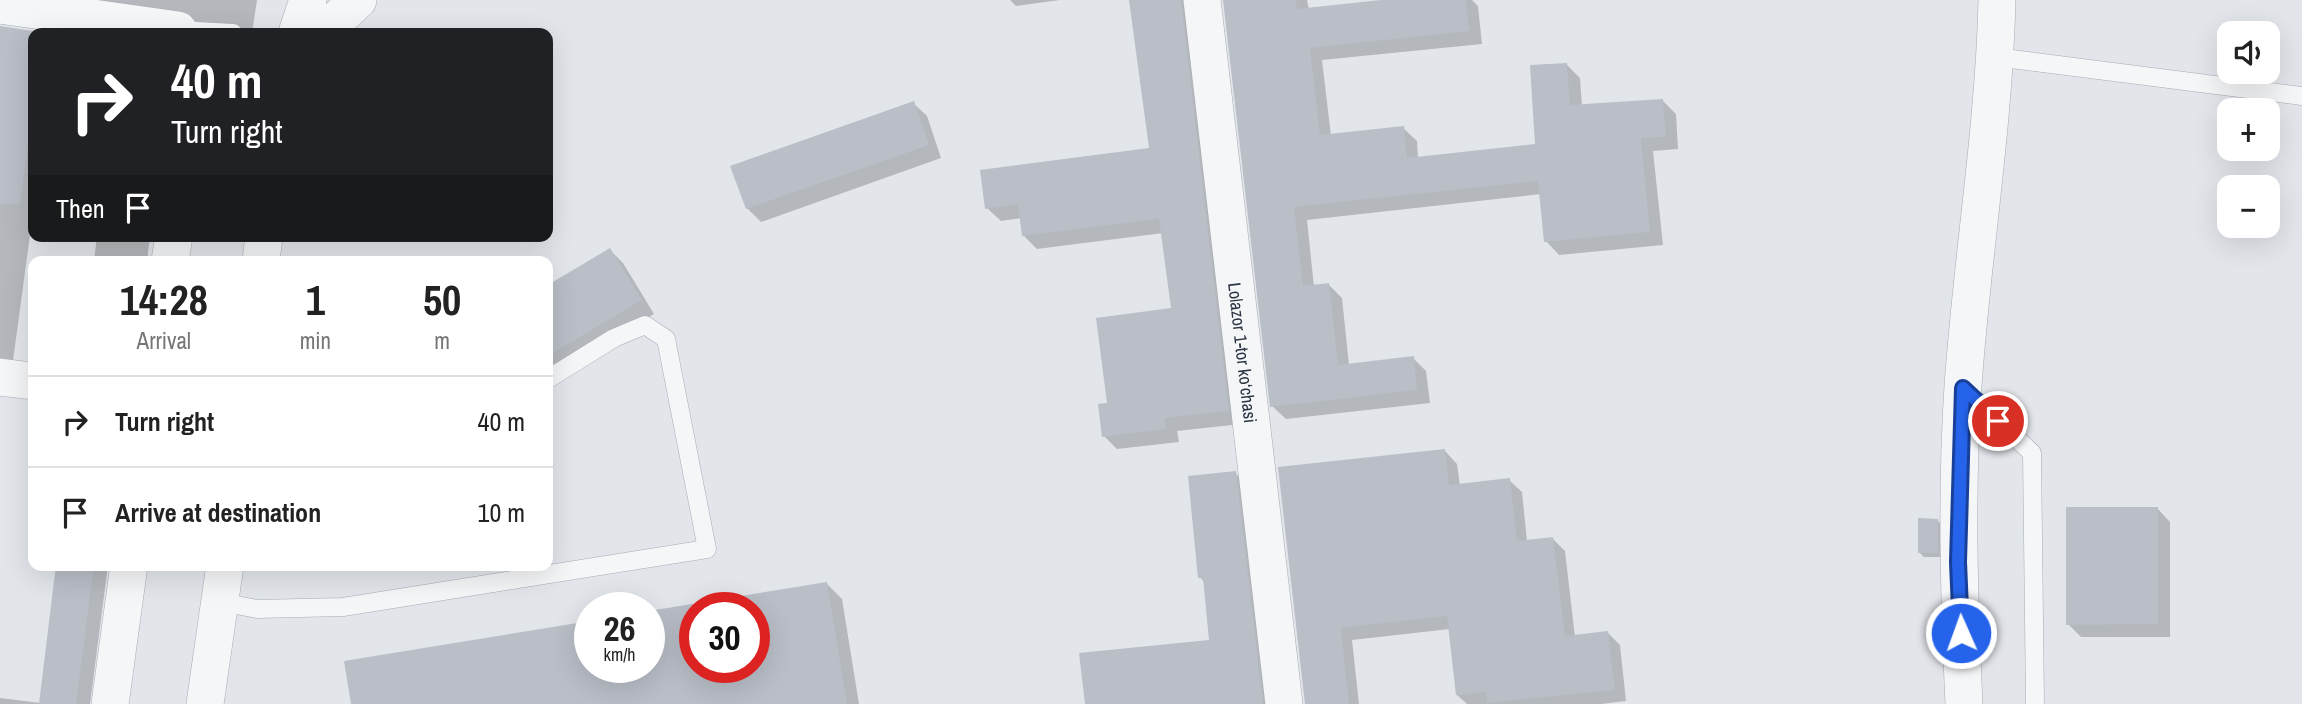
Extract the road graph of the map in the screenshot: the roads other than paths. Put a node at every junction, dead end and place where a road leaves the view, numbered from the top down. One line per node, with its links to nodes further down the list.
1 (308, 0): 7 (street)
2 (358, 0): 8 (street)
3 (1202, 0): 20 (street, Lolazor 1-tor ko‘chasi)
4 (1997, 0): 9 (street)
5 (0, 5): 6 (street)
6 (152, 28)
7 (299, 28)
8 (328, 28)
9 (1996, 57): 10 (lane); 14 (street)
10 (2302, 96)
11 (553, 376): 17 (lane)
12 (0, 377): 13 (street)
13 (28, 380)
14 (1963, 388): 21 (street); 22 (lane)
15 (128, 571): 18 (street)
16 (224, 571): 17 (street)
17 (221, 602): 19 (street)
18 (110, 704)
19 (205, 704)
20 (1284, 704)
21 (1964, 704)
22 (2035, 704)

